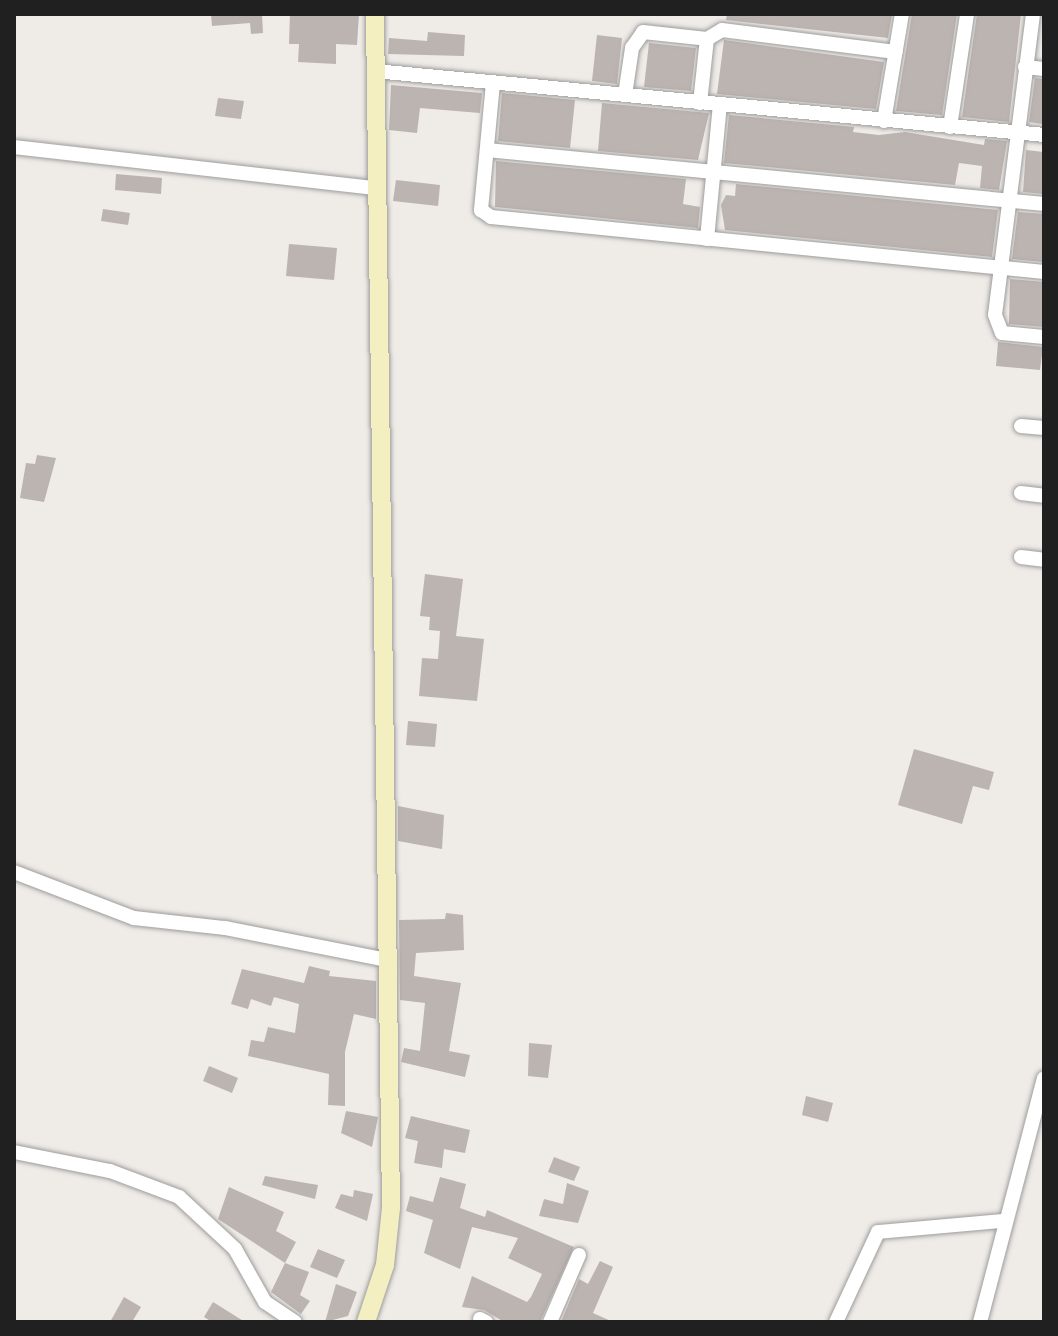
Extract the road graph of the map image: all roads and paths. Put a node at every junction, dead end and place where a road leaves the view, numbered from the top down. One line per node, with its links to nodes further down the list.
1 (375, 14): 9 (main road)
2 (902, 14): 6 (street)
3 (967, 14): 15 (street)
4 (1033, 14): 7 (street)
5 (707, 39): 6 (street); 11 (street); 12 (street)
6 (896, 52): 14 (street)
7 (1025, 67): 8 (street); 16 (street)
8 (1044, 69)
9 (375, 71): 10 (street); 21 (main road)
10 (493, 83): 11 (street); 19 (street)
11 (625, 95): 12 (street)
12 (700, 103): 13 (street)
13 (720, 105): 14 (street); 20 (street)
14 (884, 121): 15 (street)
15 (950, 127): 16 (street)
16 (1015, 132): 17 (street); 22 (street)
17 (1044, 135)
18 (14, 147): 21 (street)
19 (487, 150): 20 (street); 24 (street)
20 (713, 172): 22 (street); 24 (street)
21 (375, 188): 35 (main road)
22 (1007, 200): 23 (street); 25 (street)
23 (1044, 204)
24 (707, 239): 25 (street)
25 (1000, 268): 26 (street); 27 (street)
26 (1044, 272)
27 (1044, 337)
28 (1021, 426): 29 (street)
29 (1044, 428)
30 (1021, 493): 31 (street)
31 (1044, 496)
32 (1021, 557): 33 (street)
33 (1044, 560)
34 (14, 872): 35 (street)
35 (386, 960): 41 (main road)
36 (1044, 1078): 38 (street)
37 (14, 1152): 40 (street)
38 (1002, 1221): 43 (street); 44 (street)
39 (579, 1255): 42 (street)
40 (295, 1322)
41 (366, 1322)
42 (550, 1322)
43 (836, 1322)
44 (980, 1322)

